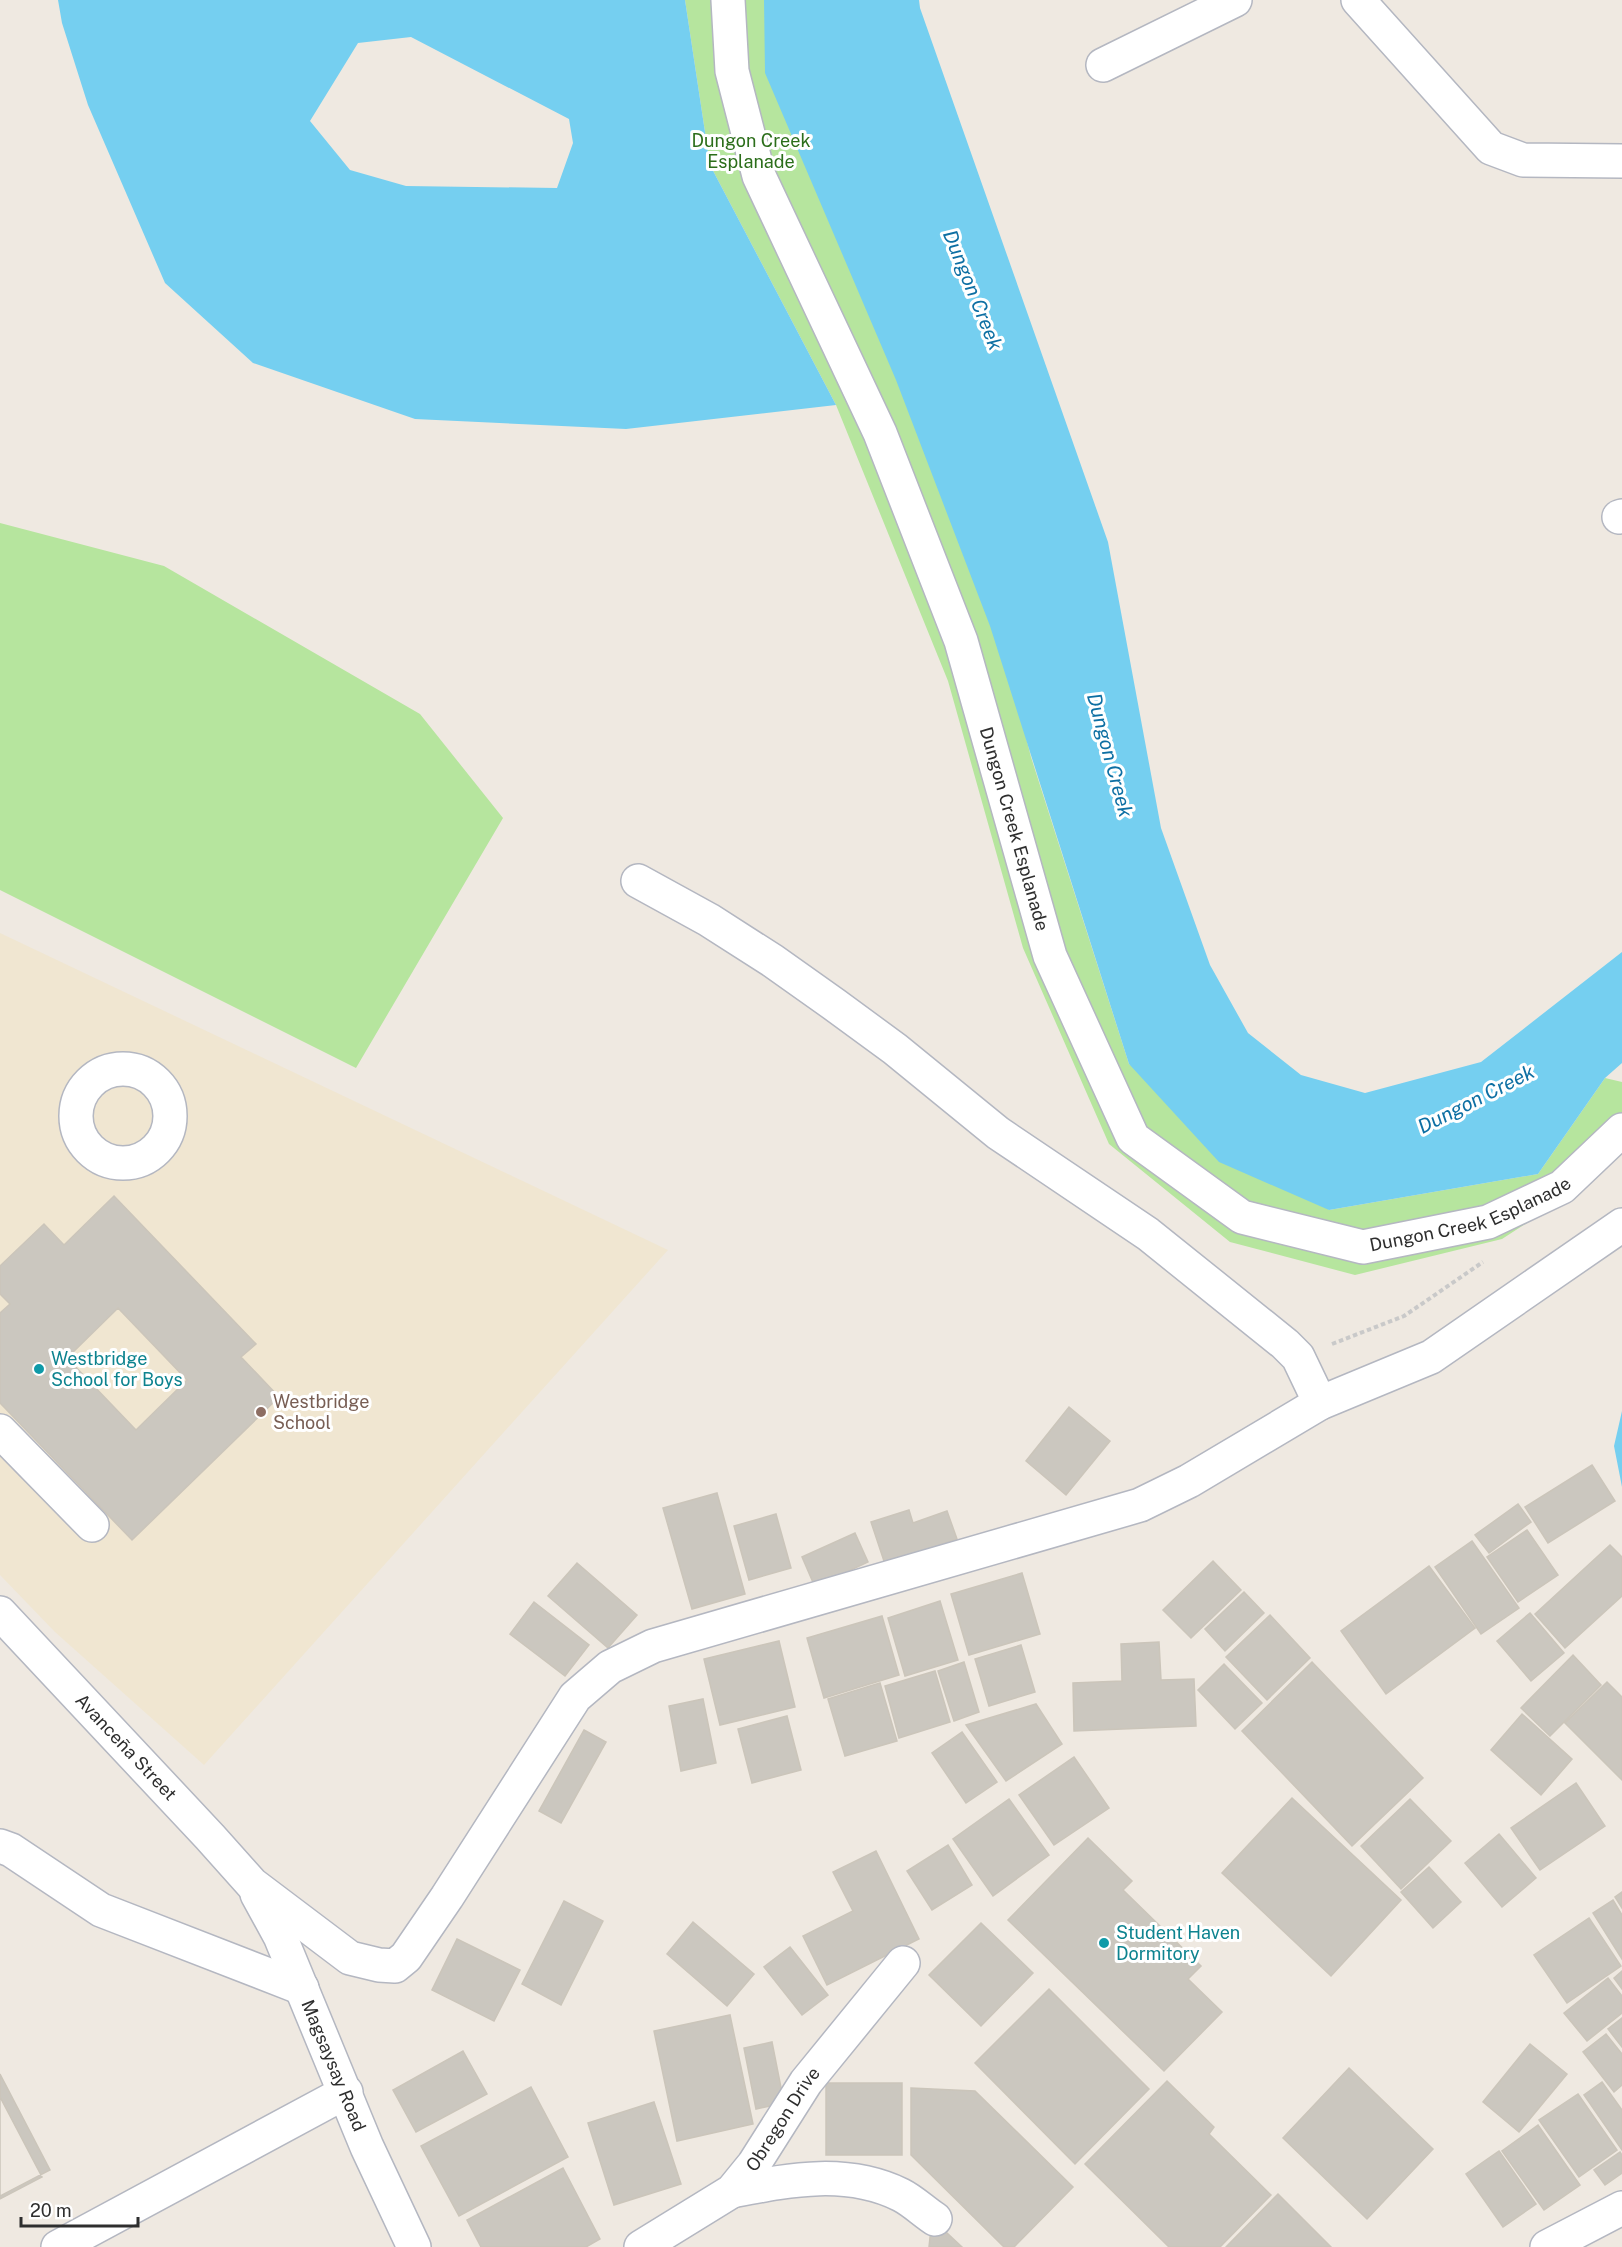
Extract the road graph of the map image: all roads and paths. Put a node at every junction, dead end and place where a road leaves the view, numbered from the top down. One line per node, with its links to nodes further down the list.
1 (728, 0): 7 (street, Dungon Creek Esplanade)
2 (1235, 0): 4 (street)
3 (1358, 0): 5 (street)
4 (1103, 65)
5 (1622, 161)
6 (638, 880): 10 (street)
7 (1622, 1130)
8 (1622, 1225): 11 (street)
9 (1489, 1258): 10 (path)
10 (1298, 1357): 11 (street)
11 (1320, 1403): 16 (street)
12 (0, 1431): 13 (street)
13 (92, 1525)
14 (0, 1613): 16 (street, Avanceña Street)
15 (0, 1846): 18 (street)
16 (252, 1884): 18 (street, Magsaysay Road)
17 (903, 1963): 20 (street, Obregon Drive)
18 (302, 1988): 19 (street, Magsaysay Road)
19 (346, 2092): 23 (street); 24 (street, Magsaysay Road)
20 (732, 2191): 22 (street); 25 (street, Obregon Drive)
21 (1622, 2208): 26 (street)
22 (935, 2219)
23 (58, 2247)
24 (414, 2247)
25 (640, 2247)
26 (1547, 2247)

